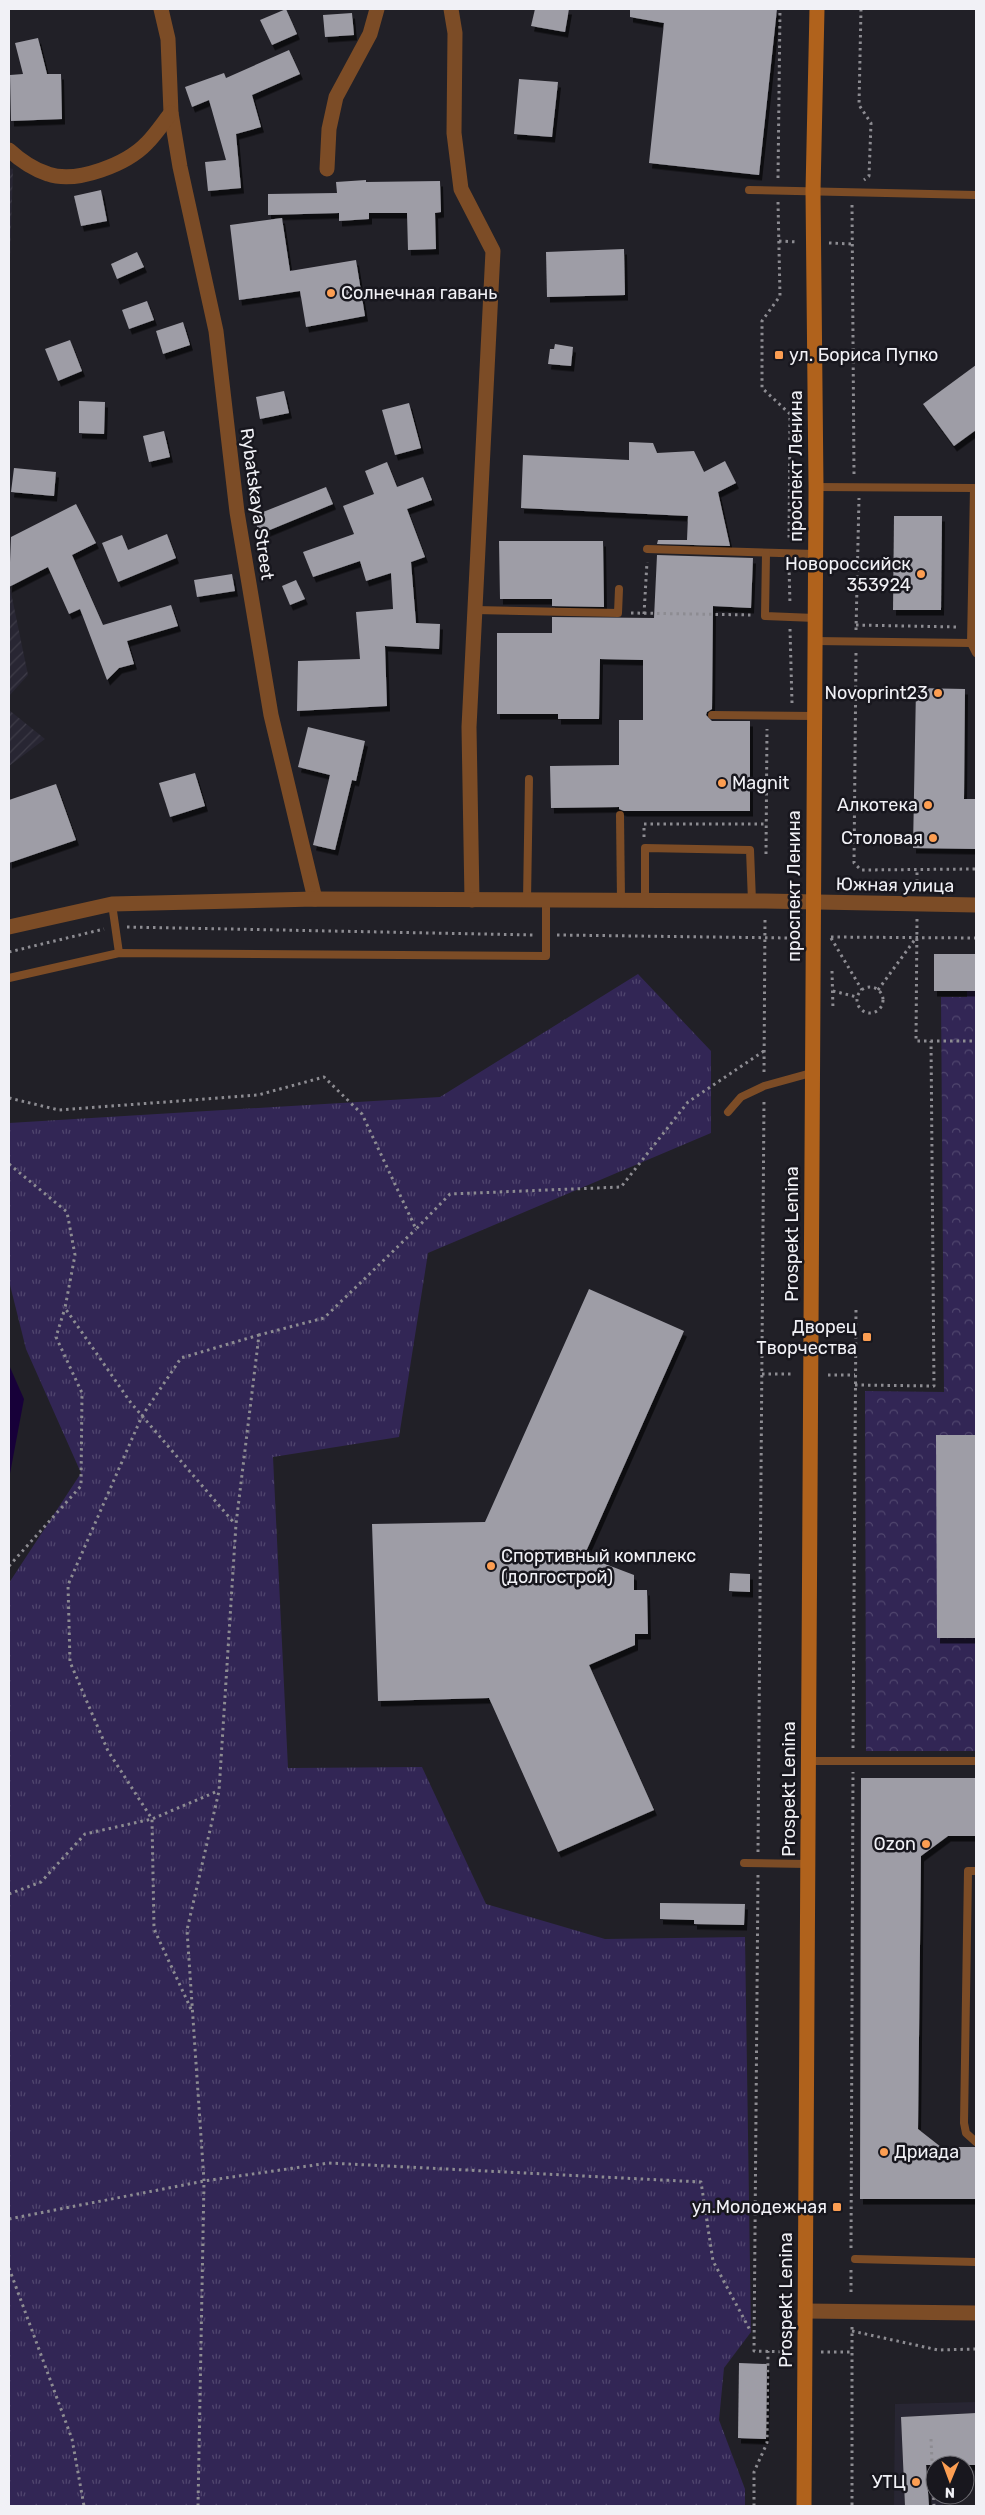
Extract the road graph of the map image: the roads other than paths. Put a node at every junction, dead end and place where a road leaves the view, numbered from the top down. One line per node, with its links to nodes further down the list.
1 (161, 9): 5 (street, Rybatskaya Street)
2 (377, 9): 7 (street)
3 (451, 9): 18 (street)
4 (817, 9): 9 (street, проспект Ленина)
5 (171, 113): 6 (street); 27 (street, Rybatskaya Street)
6 (9, 150)
7 (328, 169)
8 (749, 190): 9 (lane)
9 (813, 191): 10 (lane); 11 (street, проспект Ленина)
10 (976, 196)
11 (816, 487): 12 (lane); 15 (street, проспект Ленина)
12 (975, 488): 16 (lane)
13 (647, 550): 14 (lane)
14 (766, 553): 15 (lane); 19 (lane)
15 (815, 554): 19 (street, проспект Ленина)
16 (974, 562): 21 (lane)
17 (619, 589): 18 (lane)
18 (475, 610): 28 (street)
19 (815, 618): 20 (street, проспект Ленина)
20 (815, 641): 21 (lane); 24 (street, проспект Ленина)
21 (971, 643): 22 (lane)
22 (976, 653)
23 (712, 715): 24 (lane)
24 (814, 716): 34 (street, проспект Ленина)
25 (528, 779): 29 (lane)
26 (620, 815): 32 (lane)
27 (315, 899): 28 (street, Южная улица); 35 (street, Южная улица)
28 (472, 900): 29 (street, Южная улица)
29 (527, 900): 30 (street, Южная улица)
30 (546, 900): 32 (street, Южная улица); 38 (lane)
31 (645, 900): 32 (street, Южная улица); 33 (street, Южная улица); 33 (lane)
32 (621, 901)
33 (752, 901): 34 (street, Южная улица)
34 (812, 902): 36 (street, Южная улица); 40 (street, проспект Ленина)
35 (112, 904): 37 (street, Южная улица); 38 (lane)
36 (976, 905)
37 (9, 927)
38 (119, 953): 39 (lane)
39 (9, 978)
40 (812, 1073): 41 (lane); 43 (street, Prospekt Lenina)
41 (728, 1112)
42 (976, 1760): 43 (lane)
43 (808, 1761): 45 (street, Prospekt Lenina)
44 (744, 1863): 45 (lane)
45 (807, 1864): 50 (street, Prospekt Lenina)
46 (976, 1871): 47 (lane)
47 (976, 2142)
48 (852, 2259): 49 (lane)
49 (976, 2262)
50 (805, 2311): 51 (street); 52 (street, Prospekt Lenina)
51 (976, 2313)
52 (804, 2506)

